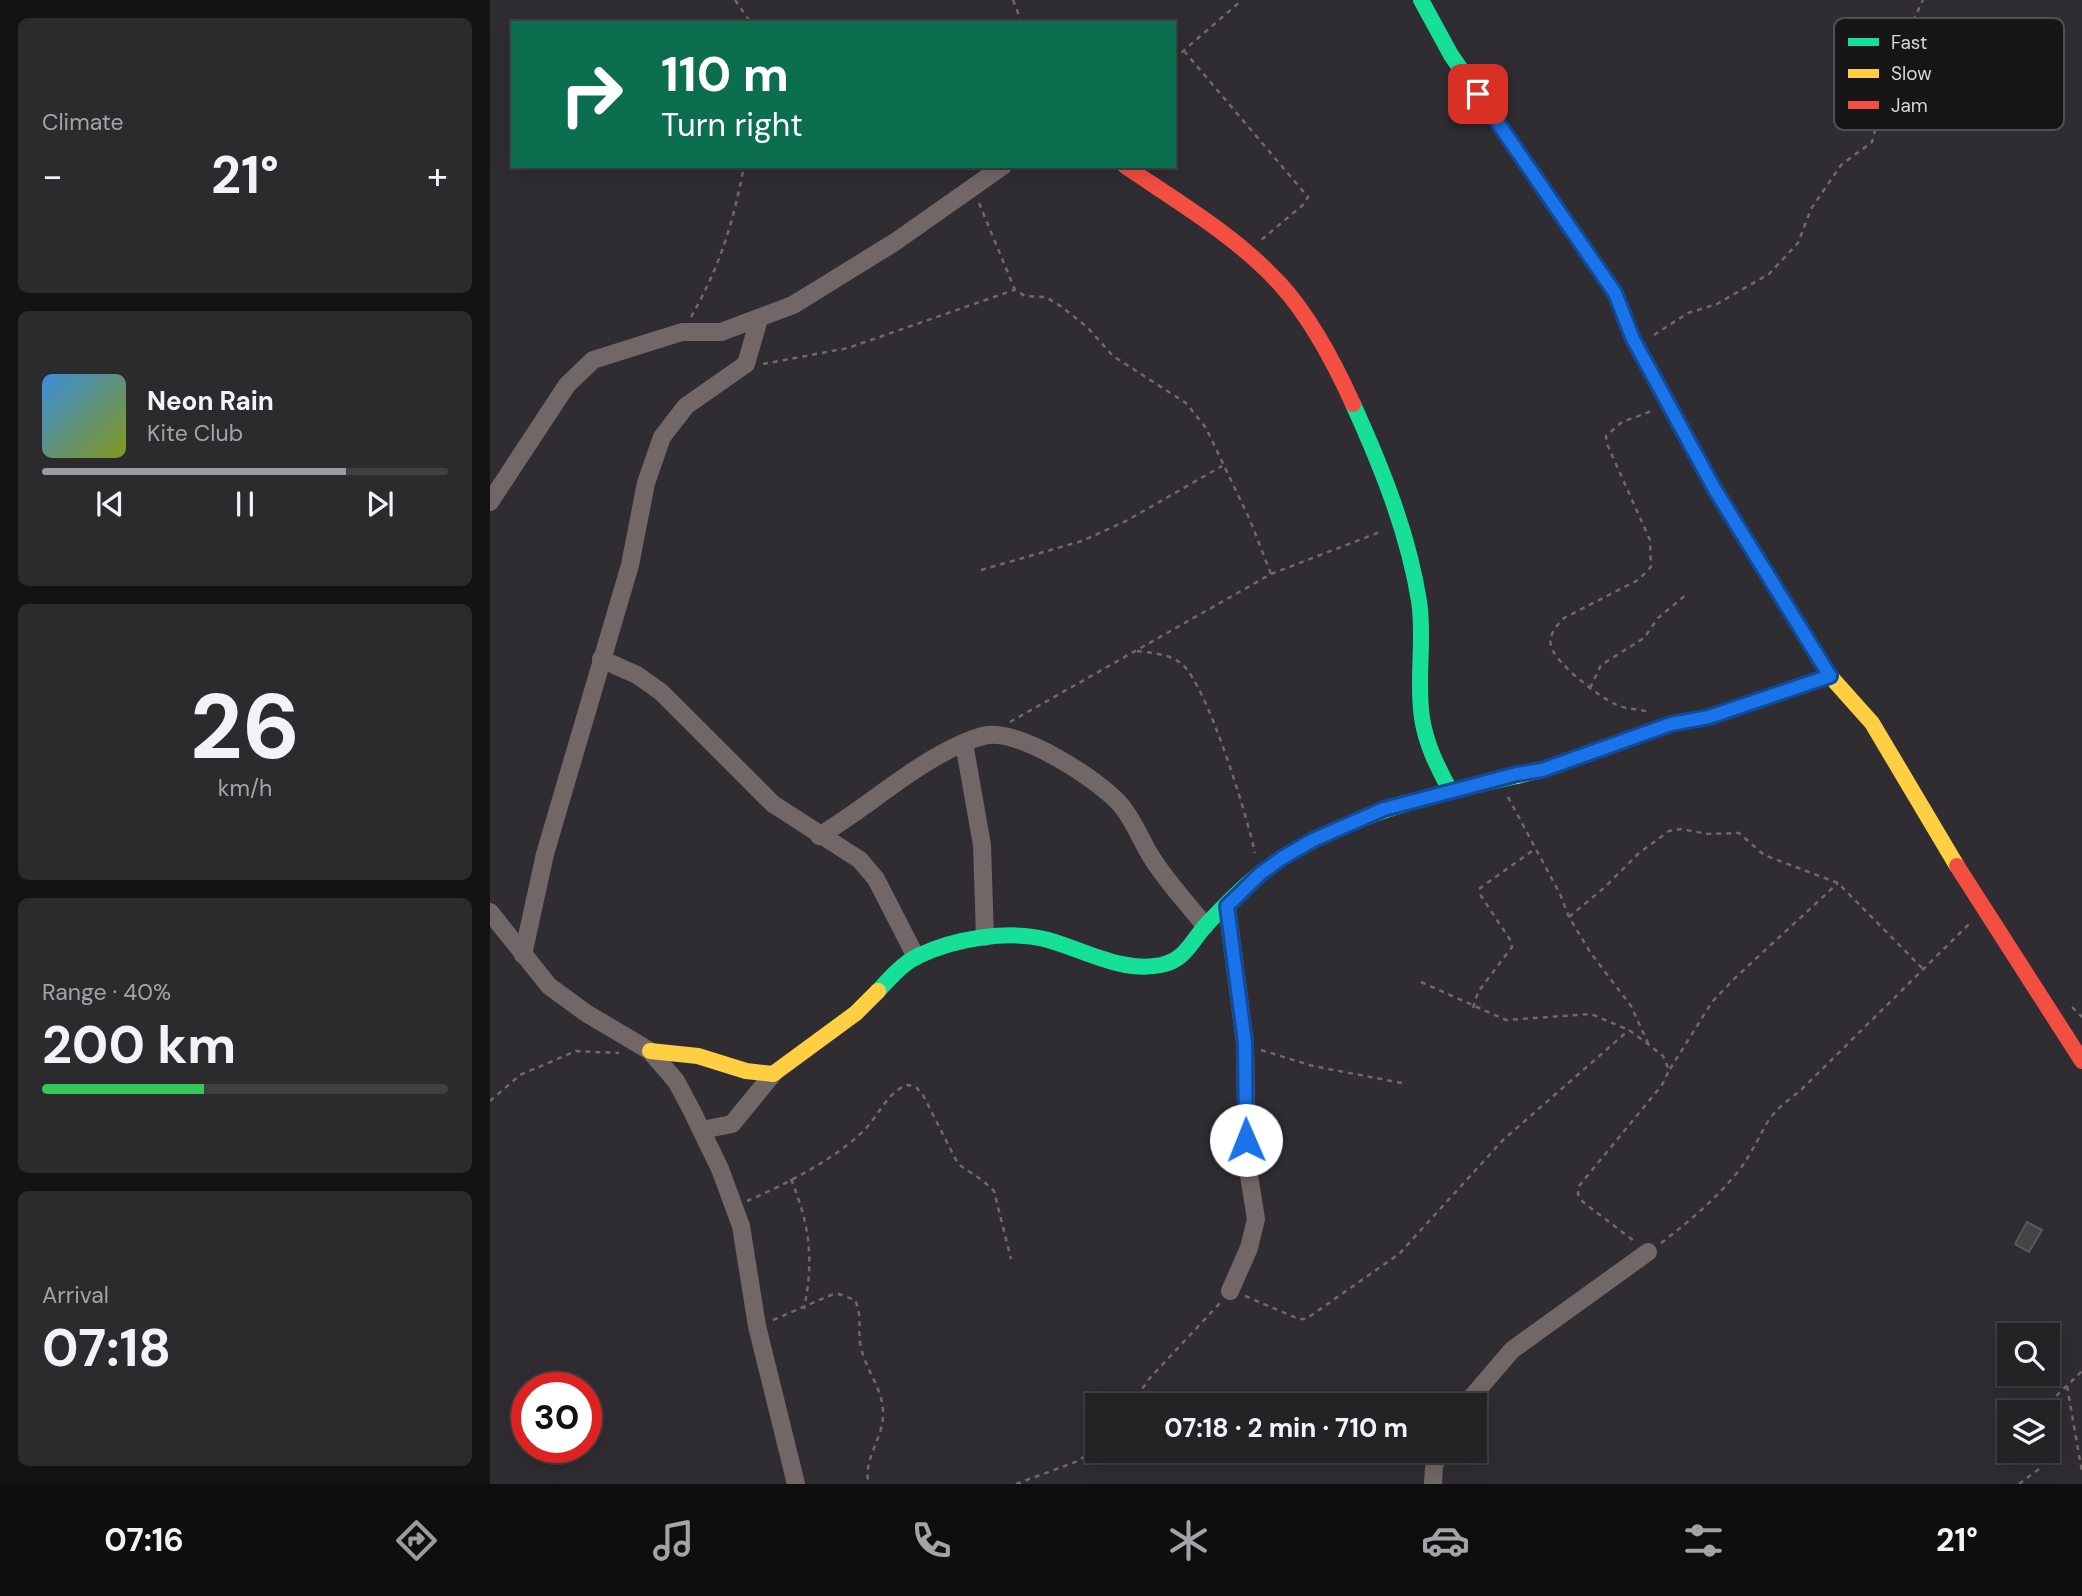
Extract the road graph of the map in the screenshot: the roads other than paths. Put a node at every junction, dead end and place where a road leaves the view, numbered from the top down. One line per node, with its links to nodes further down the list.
1 (1421, 0): 7 (street)
2 (1000, 168): 4 (street)
3 (1128, 168): 9 (street)
4 (759, 319): 5 (street); 6 (street)
5 (490, 502)
6 (601, 659): 10 (street); 15 (street)
7 (1830, 676): 9 (street); 18 (street)
8 (964, 743): 10 (street); 13 (street); 14 (street)
9 (1451, 792): 11 (street)
10 (819, 836): 16 (street)
11 (1227, 906): 13 (street); 22 (street)
12 (490, 912): 15 (street)
13 (1205, 926): 14 (street)
14 (985, 937): 16 (street)
15 (523, 955): 17 (street)
16 (916, 957): 19 (street)
17 (650, 1051): 19 (street); 20 (street)
18 (2082, 1061)
19 (773, 1074): 20 (street)
20 (702, 1130): 25 (street)
21 (1648, 1252): 23 (street)
22 (1230, 1292)
23 (1475, 1393)
24 (1437, 1463): 26 (street)
25 (796, 1484)
26 (1433, 1484)

